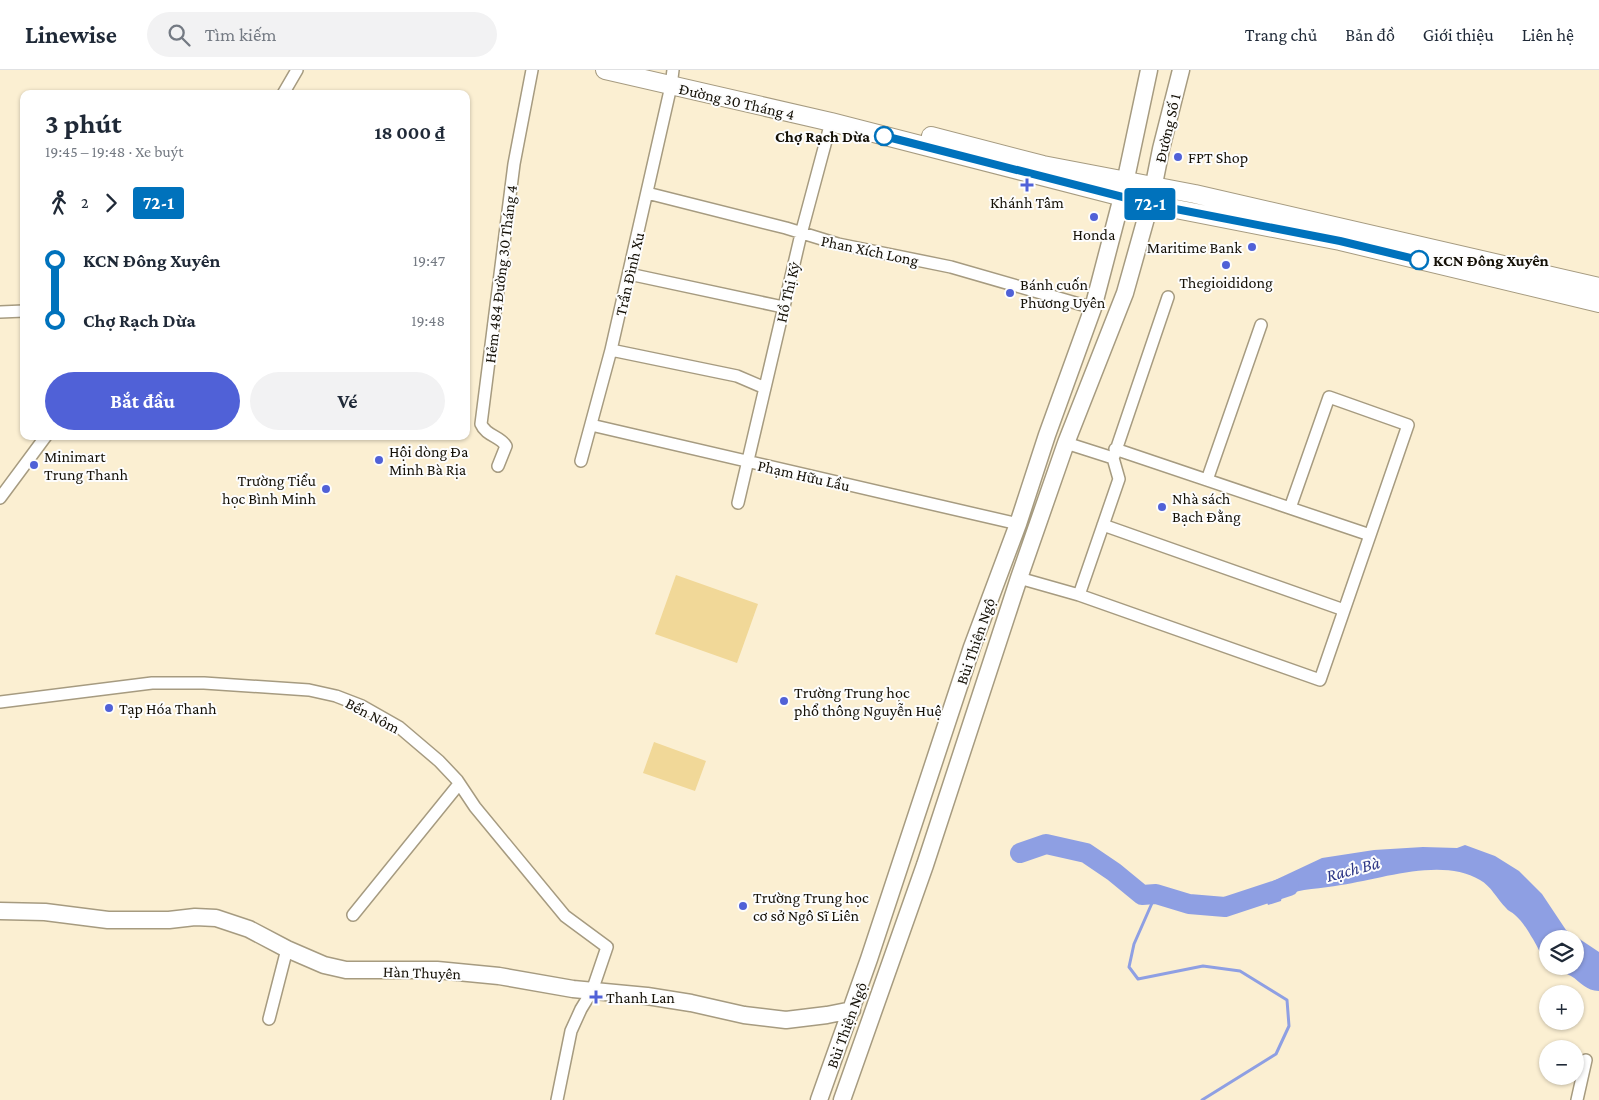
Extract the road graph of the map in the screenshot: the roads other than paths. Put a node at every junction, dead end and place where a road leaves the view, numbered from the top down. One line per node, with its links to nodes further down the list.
1 (297, 70): 7 (street)
2 (532, 70): 33 (street, Hẻm 484 Đường 30 Tháng 4)
3 (605, 70): 6 (main road, Đường 30 Tháng 4)
4 (1149, 70): 10 (main road, Đường Số 1)
5 (1181, 70): 9 (main road, Đường Số 1)
6 (668, 75): 8 (main road, Đường 30 Tháng 4); 10 (main road, Đường 30 Tháng 4); 11 (street, Trần Đình Xu)
7 (285, 90)
8 (831, 122): 10 (main road, Đường 30 Tháng 4); 13 (street, Hồ Thị Kỷ)
9 (1154, 186): 10 (main road, Đường 30 Tháng 4); 12 (main road, Bùi Thiện Ngộ); 14 (main road, Đường 30 Tháng 4)
10 (1123, 189): 12 (main road, Đường 30 Tháng 4); 20 (main road, Bùi Thiện Ngộ)
11 (647, 194): 13 (street, Phan Xích Long); 15 (street, Trần Đình Xu)
12 (1150, 204): 14 (main road, Đường 30 Tháng 4); 29 (main road, Bùi Thiện Ngộ)
13 (801, 234): 19 (street, Hồ Thị Kỷ); 20 (street, Phan Xích Long)
14 (1377, 243): 16 (main road, Đường 30 Tháng 4); 18 (main road, Đường 30 Tháng 4)
15 (629, 274): 19 (street); 24 (street, Trần Đình Xu)
16 (1599, 287)
17 (1168, 297): 30 (street)
18 (1599, 303)
19 (783, 307): 25 (street, Hồ Thị Kỷ)
20 (1093, 308): 27 (main road, Bùi Thiện Ngộ)
21 (20, 311): 22 (street)
22 (0, 312)
23 (1261, 325): 34 (street)
24 (611, 350): 25 (street); 26 (street, Trần Đình Xu)
25 (765, 388): 32 (street, Hồ Thị Kỷ)
26 (591, 425): 31 (street, Trần Đình Xu); 32 (street, Phạm Hữu Lầu)
27 (1047, 436): 29 (main road); 38 (main road, Bùi Thiện Ngộ)
28 (43, 440): 35 (street)
29 (1066, 443): 30 (street); 41 (main road, Bùi Thiện Ngộ)
30 (1114, 454): 34 (street); 39 (street)
31 (581, 462)
32 (747, 462): 36 (street, Hồ Thị Kỷ); 38 (street, Phạm Hữu Lầu)
33 (498, 466)
34 (1207, 480): 37 (street)
35 (0, 498)
36 (738, 503)
37 (1290, 508): 40 (street); 40 (street)
38 (1018, 524): 45 (main road, Bùi Thiện Ngộ)
39 (1103, 526): 42 (street); 43 (street)
40 (1370, 535): 43 (street)
41 (1019, 578): 42 (street); 47 (main road, Bùi Thiện Ngộ)
42 (1079, 595): 43 (street)
43 (1344, 610)
44 (0, 702): 46 (street, Bến Nôm)
45 (928, 779): 47 (main road); 52 (main road, Bùi Thiện Ngộ)
46 (460, 784): 49 (street); 51 (street, Bến Nôm)
47 (951, 786): 56 (main road, Bùi Thiện Ngộ)
48 (0, 911): 50 (main road, Hàn Thuyên)
49 (353, 915)
50 (287, 949): 51 (main road, Hàn Thuyên); 53 (street)
51 (592, 991): 52 (main road, Hàn Thuyên); 57 (street)
52 (852, 1010): 55 (main road, Bùi Thiện Ngộ)
53 (268, 1019)
54 (1586, 1060): 60 (street)
55 (833, 1062): 56 (main road); 58 (main road, Bùi Thiện Ngộ)
56 (853, 1069): 59 (main road, Bùi Thiện Ngộ)
57 (557, 1100)
58 (819, 1100)
59 (842, 1100)
60 (1577, 1100)

